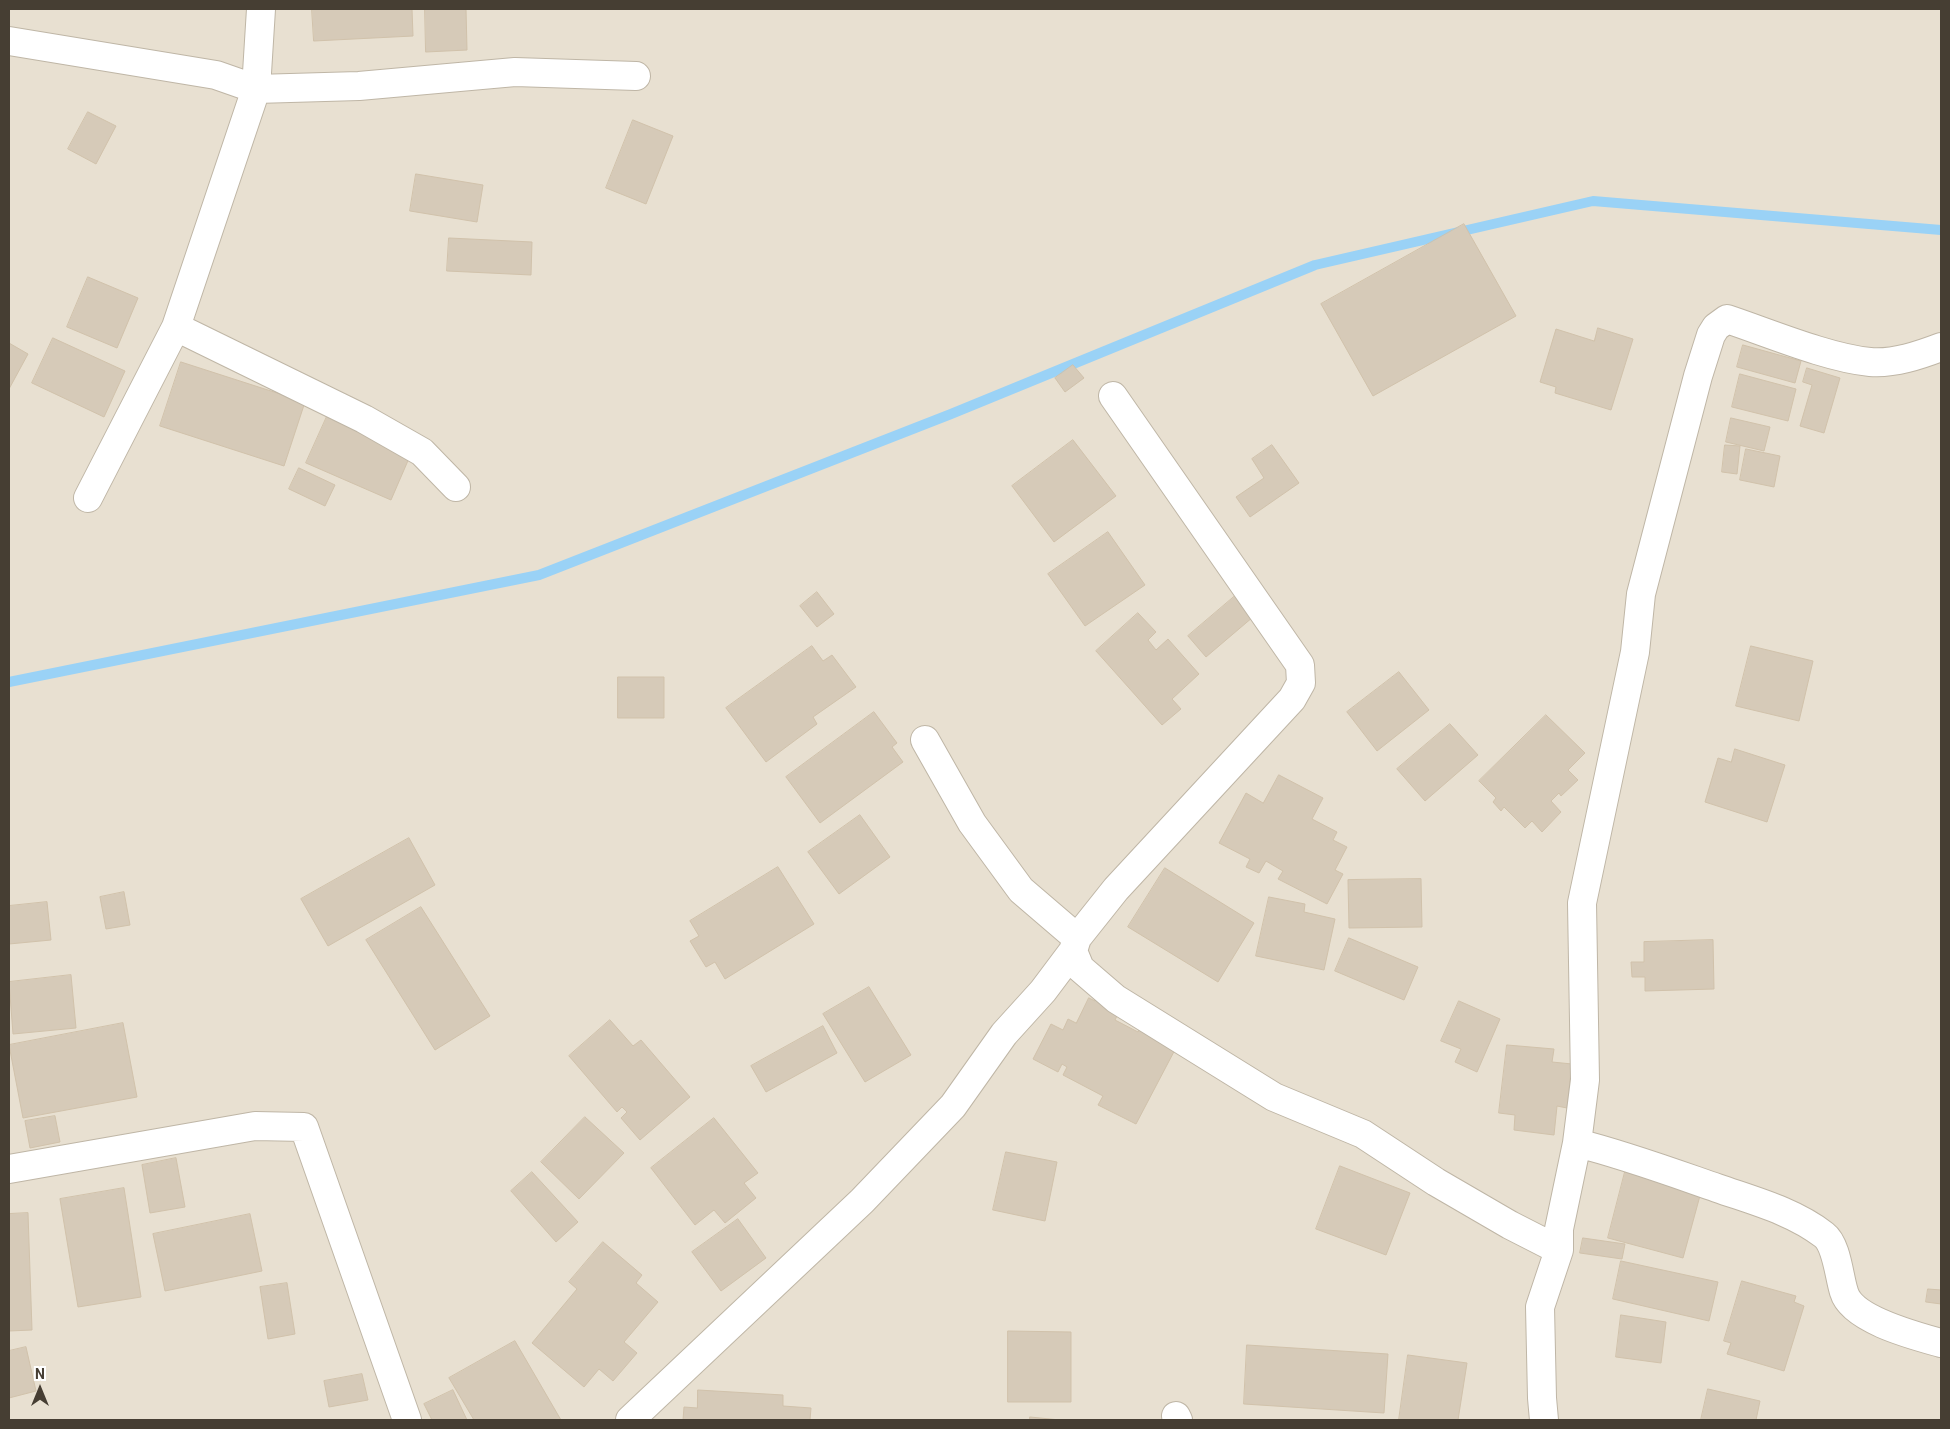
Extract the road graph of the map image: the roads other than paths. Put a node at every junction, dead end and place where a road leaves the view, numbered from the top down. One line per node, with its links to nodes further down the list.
1 (261, 9): 4 (street)
2 (9, 41): 4 (street)
3 (636, 76): 4 (street)
4 (256, 89): 5 (street)
5 (176, 327): 8 (street); 9 (street)
6 (1941, 347): 12 (street)
7 (1113, 396): 11 (street)
8 (456, 487)
9 (88, 498)
10 (925, 740): 11 (street)
11 (1075, 944): 14 (street); 17 (street)
12 (1577, 1143): 14 (street); 15 (street)
13 (9, 1169): 16 (street)
14 (1559, 1250): 18 (street)
15 (1941, 1343)
16 (407, 1420)
17 (630, 1420)
18 (1544, 1420)

